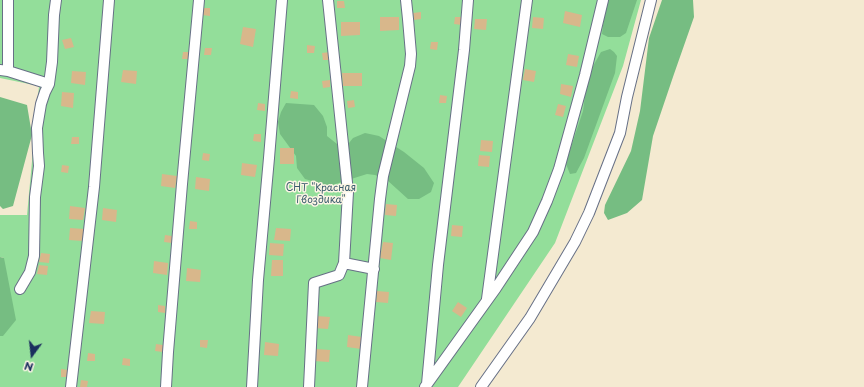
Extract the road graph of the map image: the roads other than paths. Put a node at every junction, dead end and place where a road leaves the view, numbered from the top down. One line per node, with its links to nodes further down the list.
1 (8, 0): 12 (street)
2 (56, 0): 13 (street)
3 (110, 0): 19 (street)
4 (199, 0): 20 (street)
5 (282, 0): 21 (street)
6 (328, 0): 14 (street)
7 (406, 0): 15 (street)
8 (468, 0): 18 (street)
9 (527, 0): 17 (street)
10 (603, 0): 17 (street)
11 (650, 0): 24 (street)
12 (4, 70): 13 (street)
13 (49, 84): 16 (street)
14 (344, 263): 15 (street); 22 (street)
15 (374, 269): 23 (street)
16 (20, 289)
17 (487, 301): 18 (street)
18 (426, 386)
19 (71, 387)
20 (166, 387)
21 (252, 387)
22 (309, 387)
23 (362, 387)
24 (481, 387)

